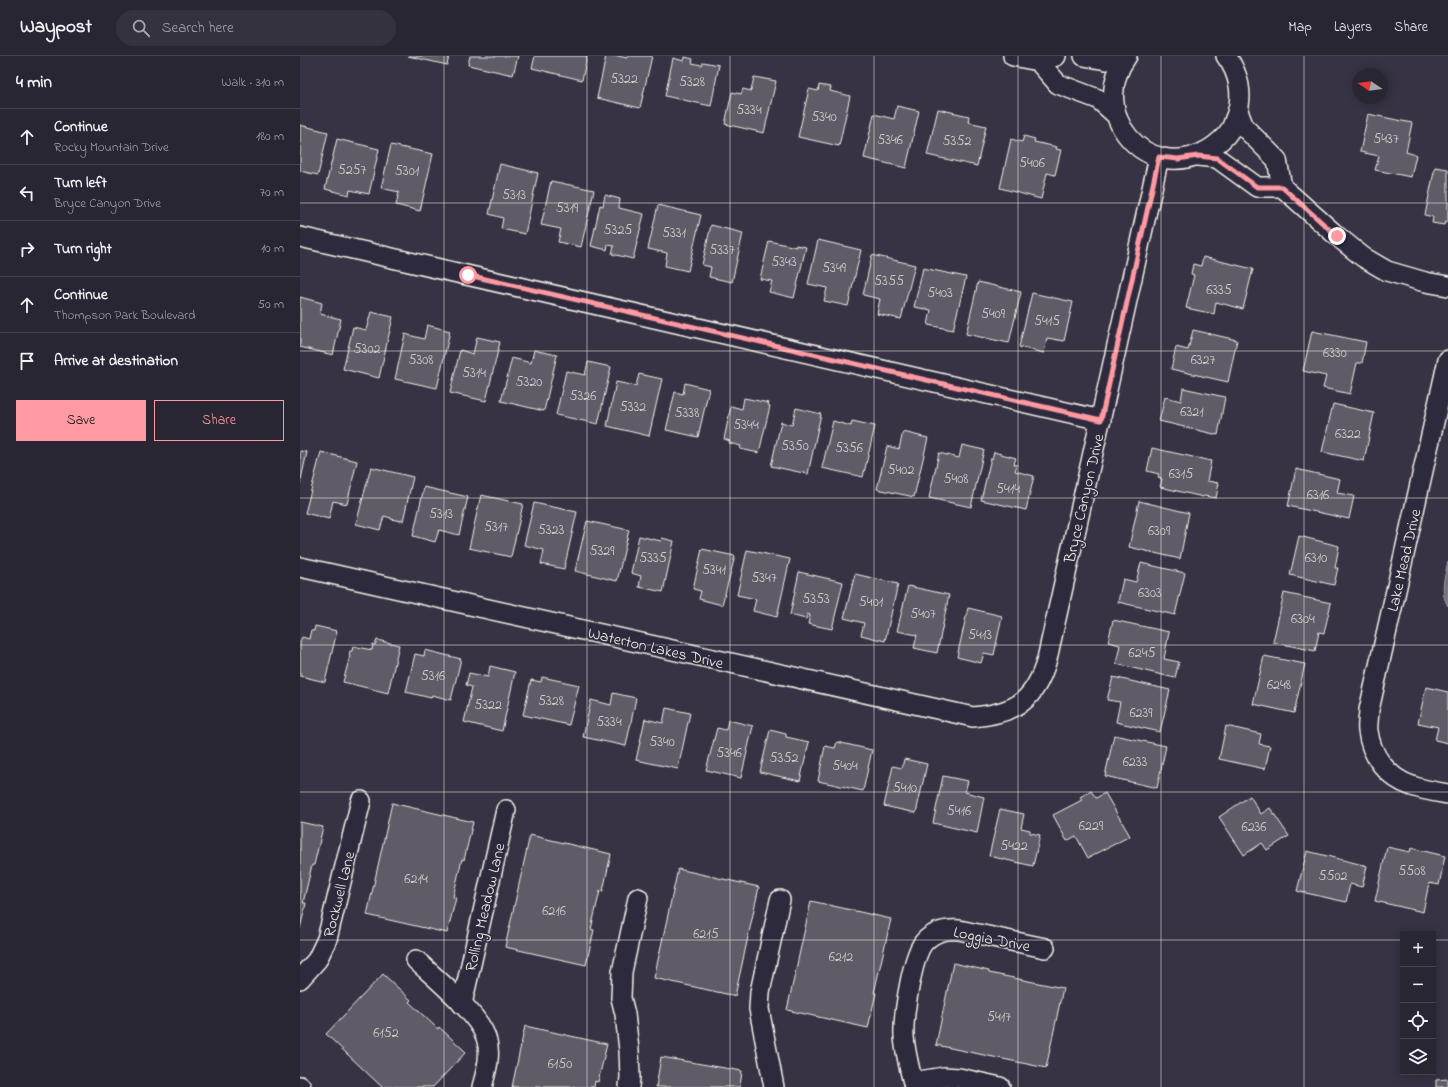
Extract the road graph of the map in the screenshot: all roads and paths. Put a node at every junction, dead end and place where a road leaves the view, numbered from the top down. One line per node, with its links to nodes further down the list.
1 (1013, 56): 7 (street)
2 (1056, 56): 7 (street)
3 (1084, 56): 4 (street)
4 (1117, 56)
5 (1127, 56): 9 (street)
6 (1226, 56): 8 (street)
7 (1038, 61): 9 (street)
8 (1238, 111): 10 (street); 12 (street)
9 (1116, 115): 11 (street)
10 (1198, 156): 11 (street); 12 (street)
11 (1159, 157): 16 (street, Bryce Canyon Drive)
12 (1282, 187): 14 (street)
13 (300, 237): 16 (street)
14 (1448, 286)
15 (1448, 360): 19 (street, Lake Mead Drive)
16 (1101, 420): 18 (street, Bryce Canyon Drive)
17 (300, 567): 18 (street, Waterton Lakes Drive)
18 (1012, 709)
19 (1448, 794)
20 (361, 801): 26 (street, Rockwell Lane)
21 (506, 810): 27 (street, Rolling Meadow Lane)
22 (638, 898): 30 (street)
23 (780, 900): 31 (street)
24 (1045, 948): 28 (street, Loggia Drive)
25 (416, 960): 27 (street, Rolling Meadow Lane)
26 (300, 979)
27 (462, 1004): 29 (street, Rolling Meadow Lane)
28 (914, 1085): 32 (street)
29 (482, 1087)
30 (629, 1087)
31 (774, 1087)
32 (1000, 1087)

